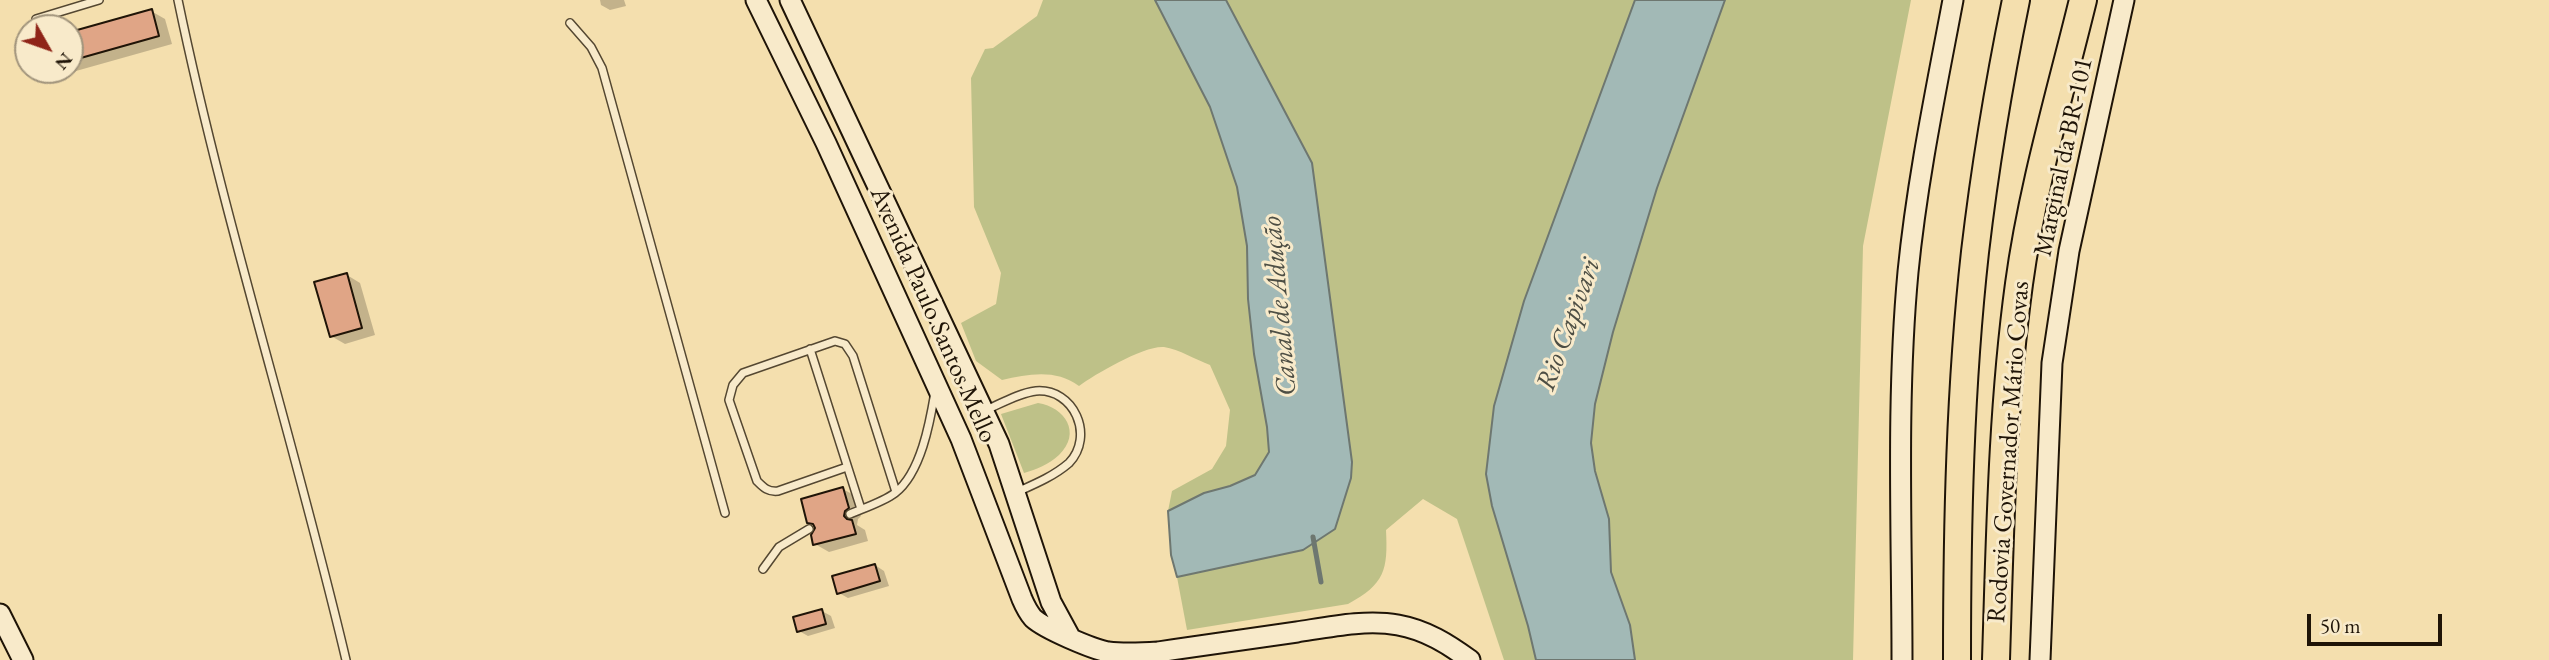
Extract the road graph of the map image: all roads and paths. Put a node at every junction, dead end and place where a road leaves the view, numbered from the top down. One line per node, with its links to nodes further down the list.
1 (99, 0): 9 (lane)
2 (178, 0): 30 (lane)
3 (755, 0): 12 (street, Avenida Paulo Santos Mello)
4 (790, 0): 11 (street, Avenida Paulo Santos Mello)
5 (1953, 0): 32 (street)
6 (2016, 0): 33 (highway, Rodovia Governador Mário Covas)
7 (2083, 0): 34 (highway, Rodovia Governador Mário Covas)
8 (2124, 0): 35 (street, Marginal da BR-101)
9 (53, 14)
10 (570, 23): 23 (lane)
11 (852, 131): 12 (street); 14 (street, Avenida Paulo Santos Mello)
12 (826, 143): 15 (street, Avenida Paulo Santos Mello)
13 (810, 349): 18 (lane); 18 (lane); 19 (lane)
14 (961, 362): 15 (street); 16 (street); 17 (street, Avenida Paulo Santos Mello)
15 (928, 366): 16 (street, Avenida Paulo Santos Mello)
16 (936, 384): 19 (lane); 21 (street, Avenida Paulo Santos Mello)
17 (984, 411): 20 (street, Avenida Paulo Santos Mello); 20 (lane)
18 (847, 467): 22 (lane)
19 (896, 492): 22 (lane)
20 (1017, 492): 21 (street); 28 (street, Avenida Paulo Santos Mello)
21 (986, 504): 28 (street, Avenida Paulo Santos Mello)
22 (861, 509): 24 (lane)
23 (725, 513)
24 (850, 514)
25 (809, 529): 26 (lane)
26 (763, 569)
27 (0, 614): 29 (street)
28 (1070, 637): 31 (street, Avenida Paulo Santos Mello)
29 (23, 660)
30 (346, 660)
31 (1470, 660)
32 (1902, 660)
33 (1956, 660)
34 (1996, 660)
35 (2040, 660)

